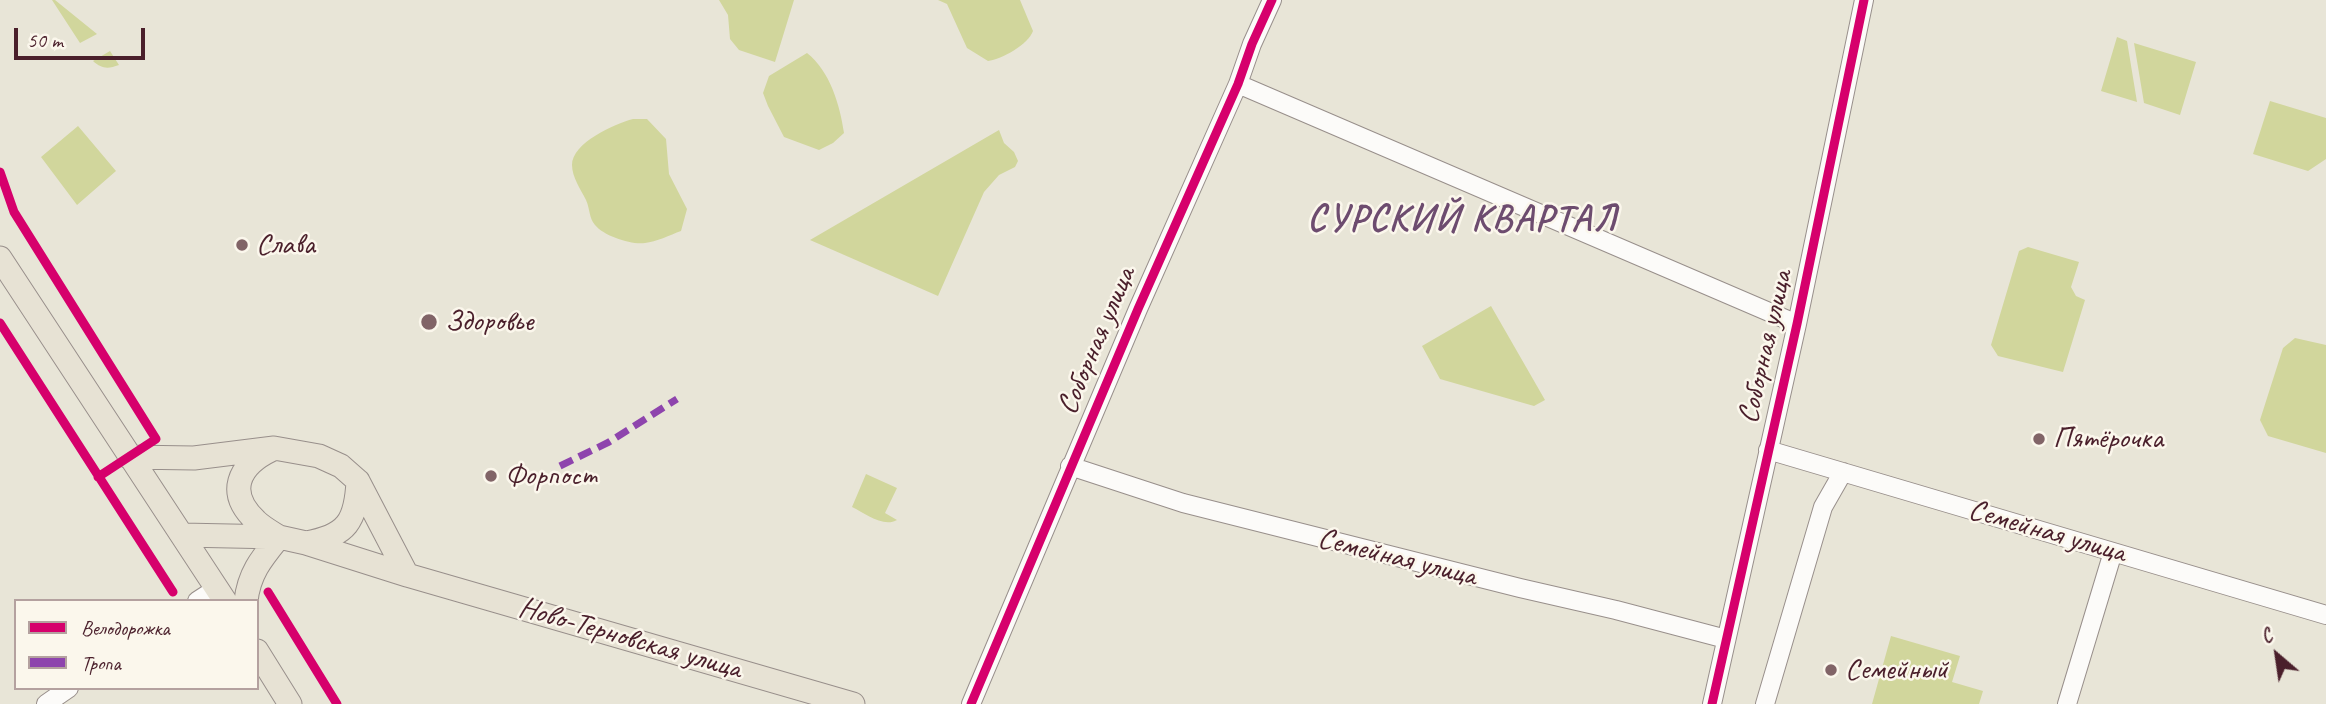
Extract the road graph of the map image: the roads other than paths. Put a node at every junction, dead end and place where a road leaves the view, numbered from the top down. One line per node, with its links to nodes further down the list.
1 (1272, 0): 3 (street, Соборная улица)
2 (1864, 0): 5 (street, Соборная улица)
3 (1238, 84): 5 (street); 9 (street, Соборная улица)
4 (0, 258): 8 (main road)
5 (1797, 324): 7 (street, Соборная улица)
6 (274, 448): 8 (main road); 11 (main road); 13 (main road)
7 (1768, 450): 10 (street, Семейная улица); 21 (street, Соборная улица)
8 (129, 457): 12 (main road)
9 (1070, 466): 21 (street, Семейная улица); 27 (street, Соборная улица)
10 (1843, 472): 15 (street, Семейная улица); 29 (street)
11 (358, 481): 14 (main road); 16 (main road)
12 (181, 535): 13 (main road); 17 (main road)
13 (279, 537): 14 (main road); 19 (main road)
14 (306, 543): 16 (main road, Ново-Терновская улица)
15 (2113, 552): 20 (street, Семейная улица); 30 (street)
16 (407, 575): 26 (main road, Ново-Терновская улица)
17 (221, 594): 18 (street)
18 (204, 599)
19 (246, 599)
20 (2326, 615)
21 (1727, 639): 28 (street, Соборная улица)
22 (259, 654): 25 (main road)
23 (66, 690): 24 (street)
24 (46, 704)
25 (290, 704)
26 (853, 704)
27 (971, 704)
28 (1712, 704)
29 (1765, 704)
30 (2067, 704)

